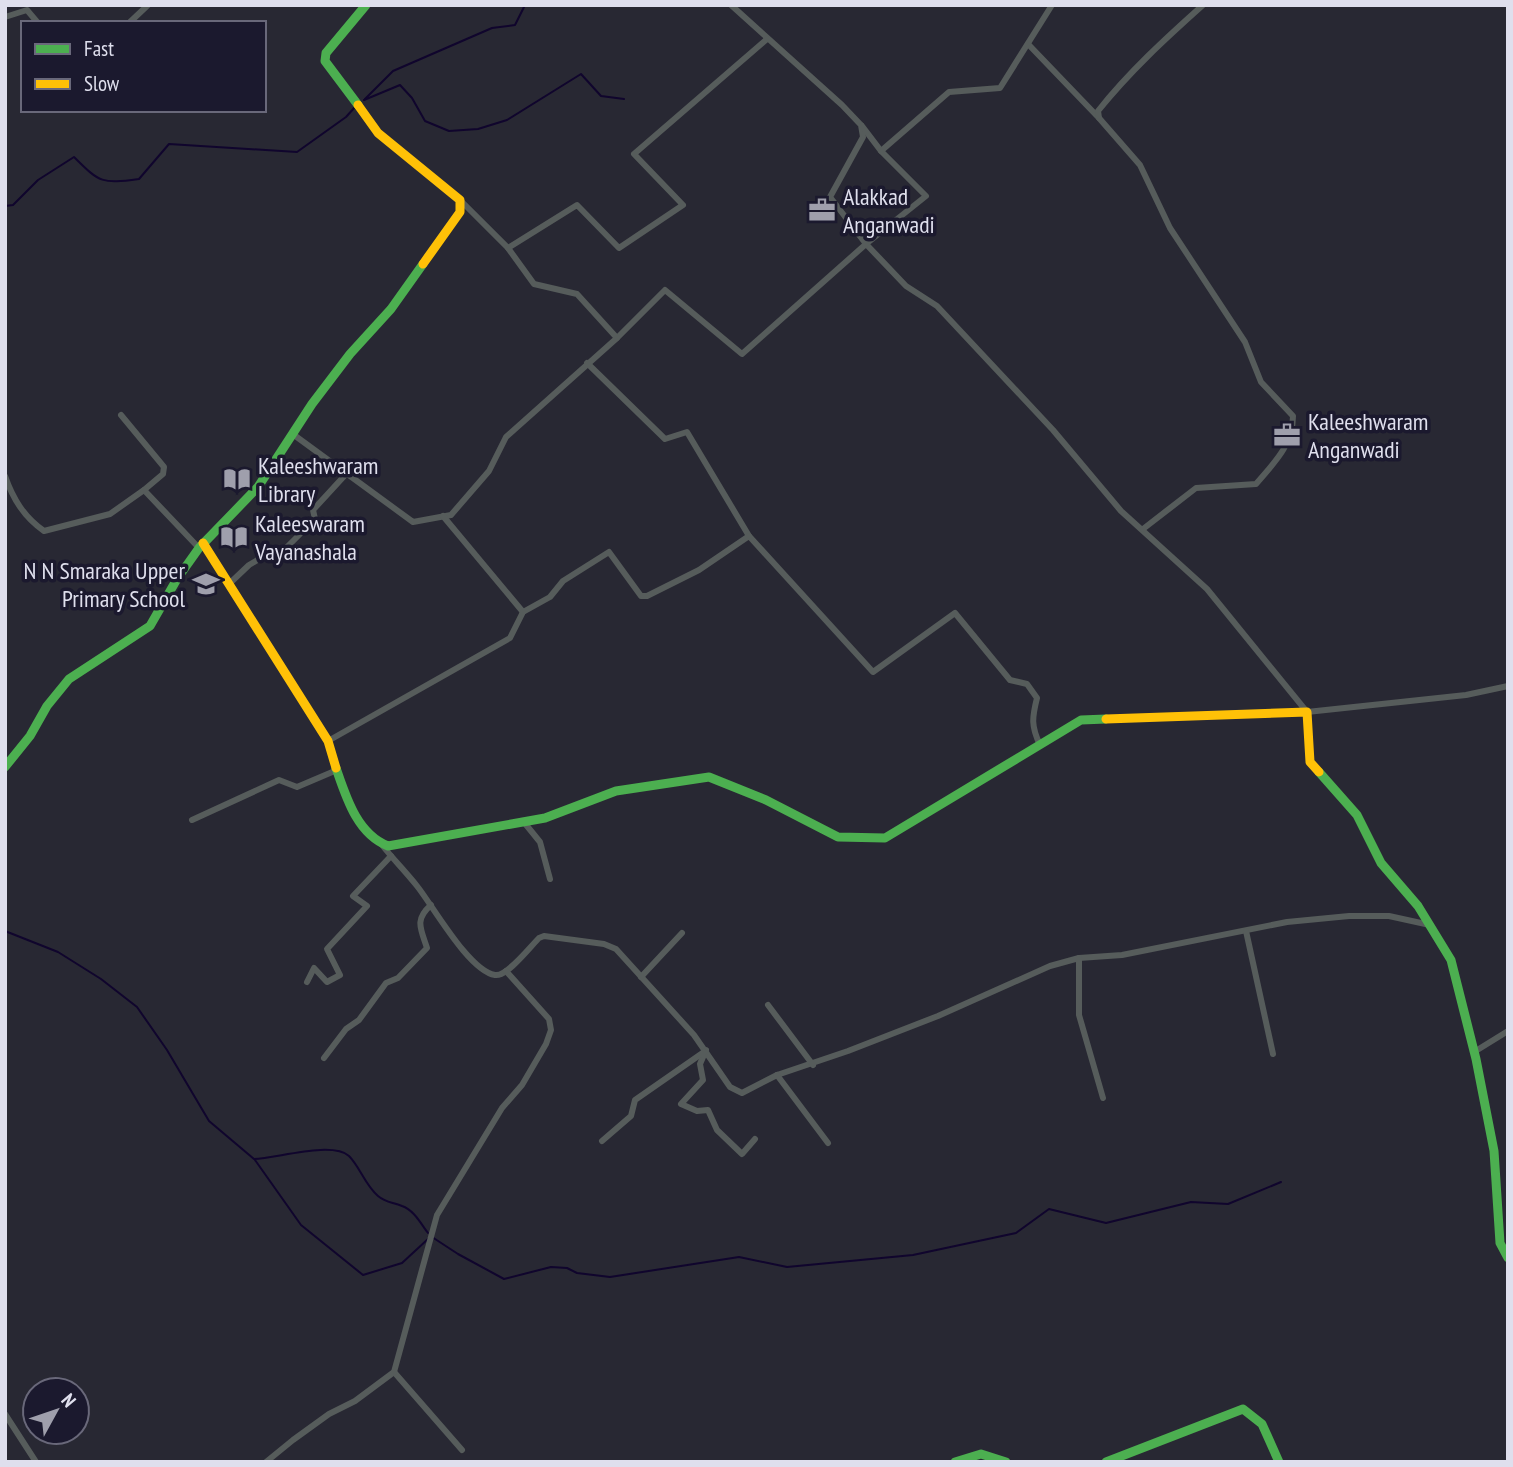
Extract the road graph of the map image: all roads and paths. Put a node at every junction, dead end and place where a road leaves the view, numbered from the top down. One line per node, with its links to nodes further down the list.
1 (148, 5): 8 (street)
2 (366, 5): 14 (street)
3 (731, 5): 9 (street)
4 (1052, 5): 10 (street)
5 (1203, 5): 11 (street)
6 (5, 17): 7 (street)
7 (36, 21)
8 (131, 21)
9 (767, 39): 12 (street); 16 (street)
10 (1028, 44): 11 (street); 13 (street)
11 (1099, 118): 25 (street)
12 (861, 125): 13 (street); 15 (street)
13 (881, 151): 15 (street)
14 (460, 200): 16 (street); 20 (street)
15 (866, 244): 17 (street); 25 (street)
16 (508, 248): 17 (street)
17 (617, 338): 18 (street)
18 (587, 363): 24 (street); 26 (street)
19 (121, 415): 23 (street)
20 (294, 435): 21 (street); 27 (street)
21 (347, 473): 24 (street); 28 (street)
22 (5, 476): 23 (street)
23 (144, 490): 27 (street)
24 (443, 516): 29 (street)
25 (1143, 529): 31 (street)
26 (749, 536): 29 (street); 33 (street)
27 (201, 546): 28 (street); 34 (street)
28 (229, 584): 32 (street)
29 (523, 612): 32 (street)
30 (1508, 686): 31 (street)
31 (1307, 712): 33 (street); 42 (street)
32 (328, 741): 35 (street)
33 (1040, 745): 37 (street)
34 (5, 767)
35 (337, 770): 36 (street); 38 (street)
36 (192, 820)
37 (523, 821): 38 (street); 40 (street)
38 (382, 845): 39 (street)
39 (391, 856): 41 (street); 48 (street)
40 (550, 879)
41 (431, 905): 46 (street); 54 (street)
42 (1430, 925): 43 (street); 52 (street)
43 (1246, 931): 45 (street); 53 (street)
44 (682, 933): 47 (street)
45 (1079, 958): 55 (street); 57 (street)
46 (506, 971): 47 (street); 62 (street)
47 (641, 977): 51 (street)
48 (307, 982)
49 (768, 1005): 55 (street)
50 (1508, 1031): 52 (street)
51 (706, 1050): 56 (street); 58 (street); 59 (street)
52 (1474, 1052): 61 (street)
53 (1273, 1054)
54 (324, 1058)
55 (813, 1065): 56 (street)
56 (777, 1075): 60 (street)
57 (1103, 1098)
58 (755, 1139)
59 (602, 1141)
60 (828, 1143)
61 (1508, 1258)
62 (394, 1372): 64 (street); 66 (street)
63 (5, 1414): 65 (street)
64 (462, 1450)
65 (36, 1462)
66 (266, 1462)
67 (955, 1462): 68 (street)
68 (1006, 1462)
69 (1106, 1462): 70 (street)
70 (1279, 1462)

